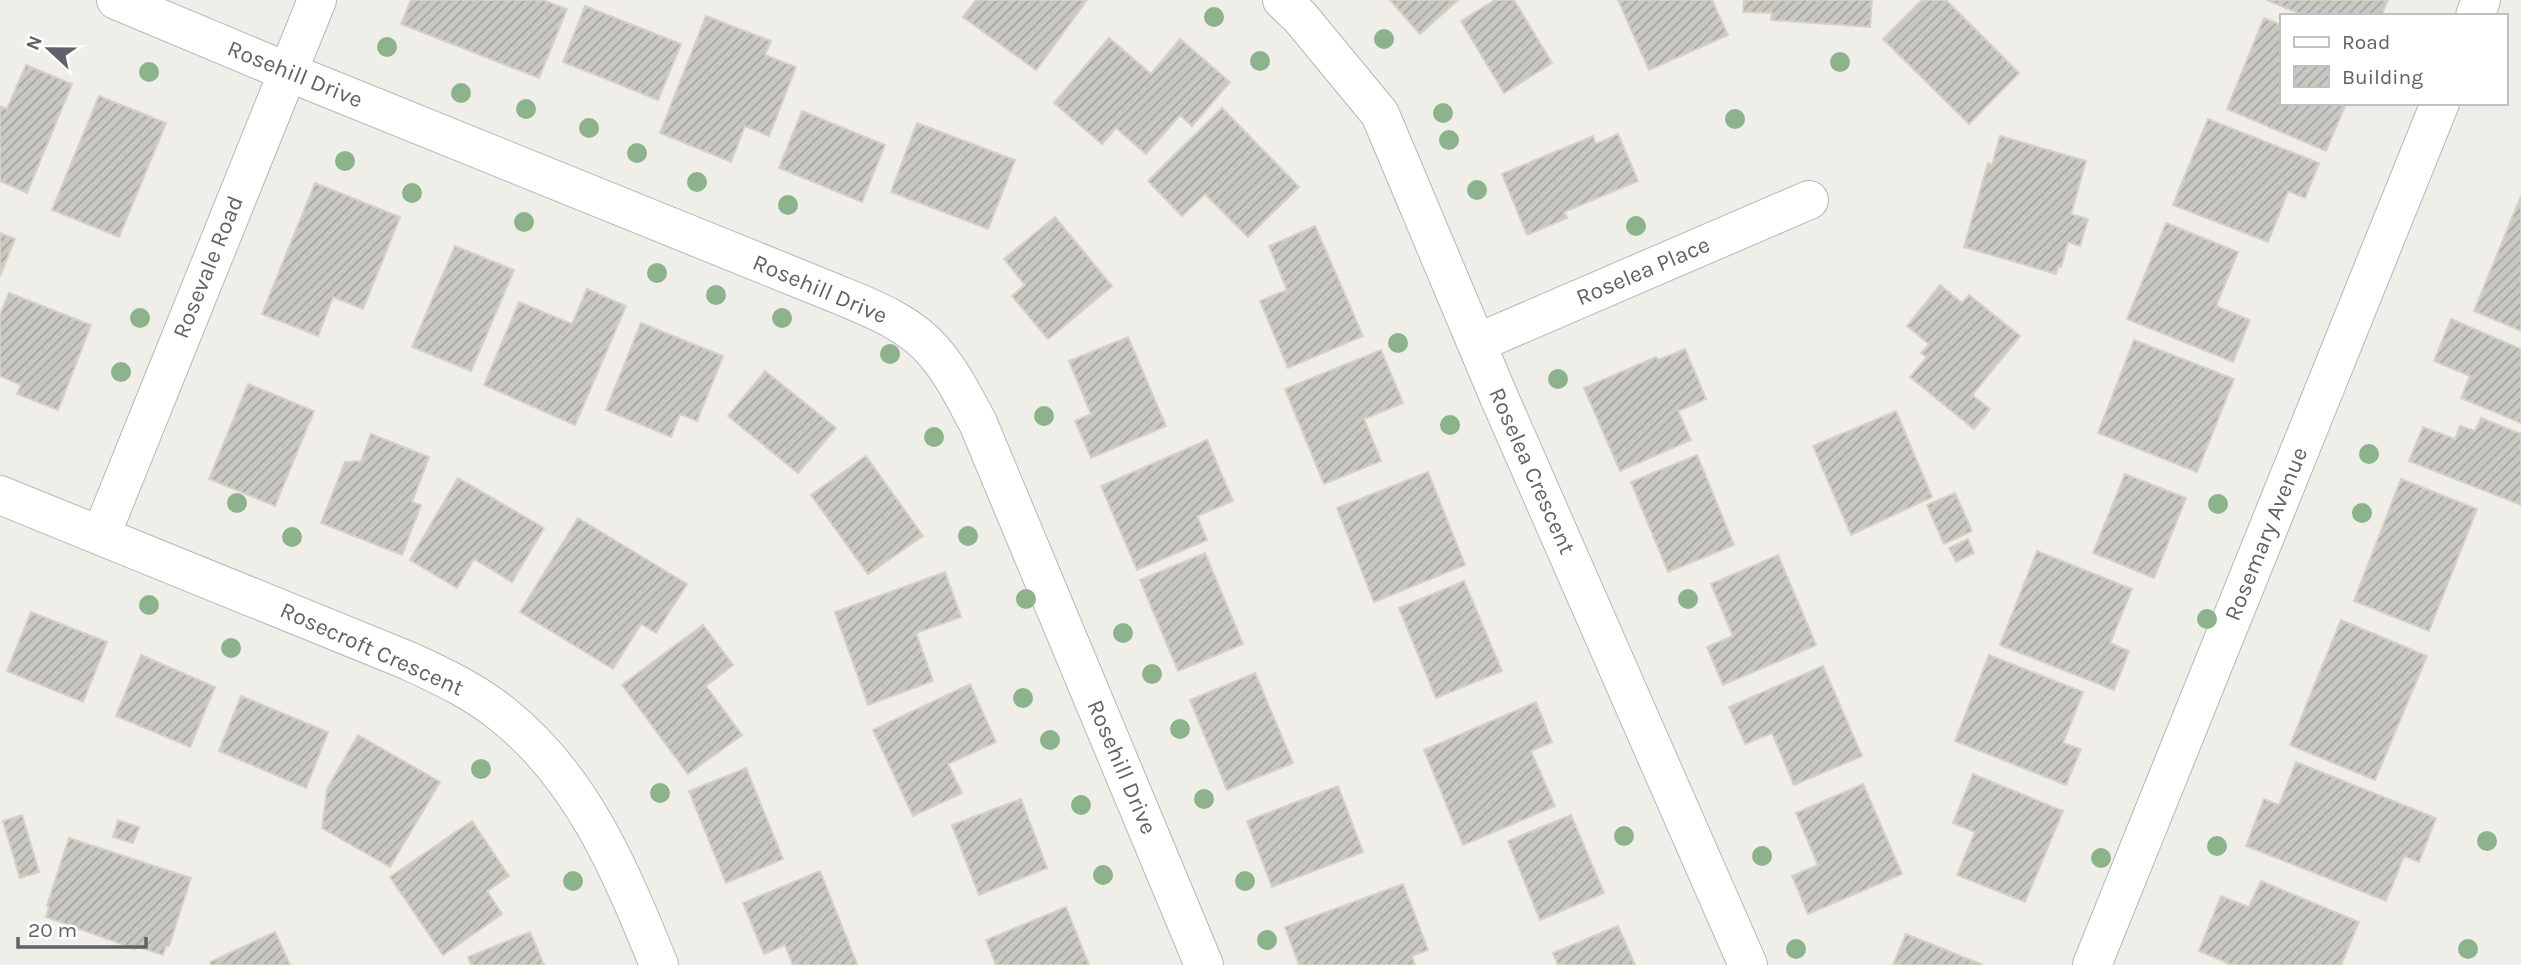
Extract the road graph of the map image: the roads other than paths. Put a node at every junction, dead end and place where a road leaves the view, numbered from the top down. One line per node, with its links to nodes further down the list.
1 (116, 0): 4 (street, Rosehill Drive)
2 (317, 0): 4 (street, Rosevale Road)
3 (1282, 0): 7 (street, Roselea Crescent)
4 (288, 72): 9 (street, Rosevale Road); 11 (street, Rosehill Drive)
5 (2439, 105): 13 (street, Rosemary Avenue)
6 (1809, 200): 7 (street, Roselea Place)
7 (1477, 342): 12 (street, Roselea Crescent)
8 (0, 495): 9 (street, Rosecroft Crescent)
9 (101, 535): 10 (street, Rosecroft Crescent)
10 (659, 965)
11 (1203, 965)
12 (1748, 965)
13 (2092, 965)

